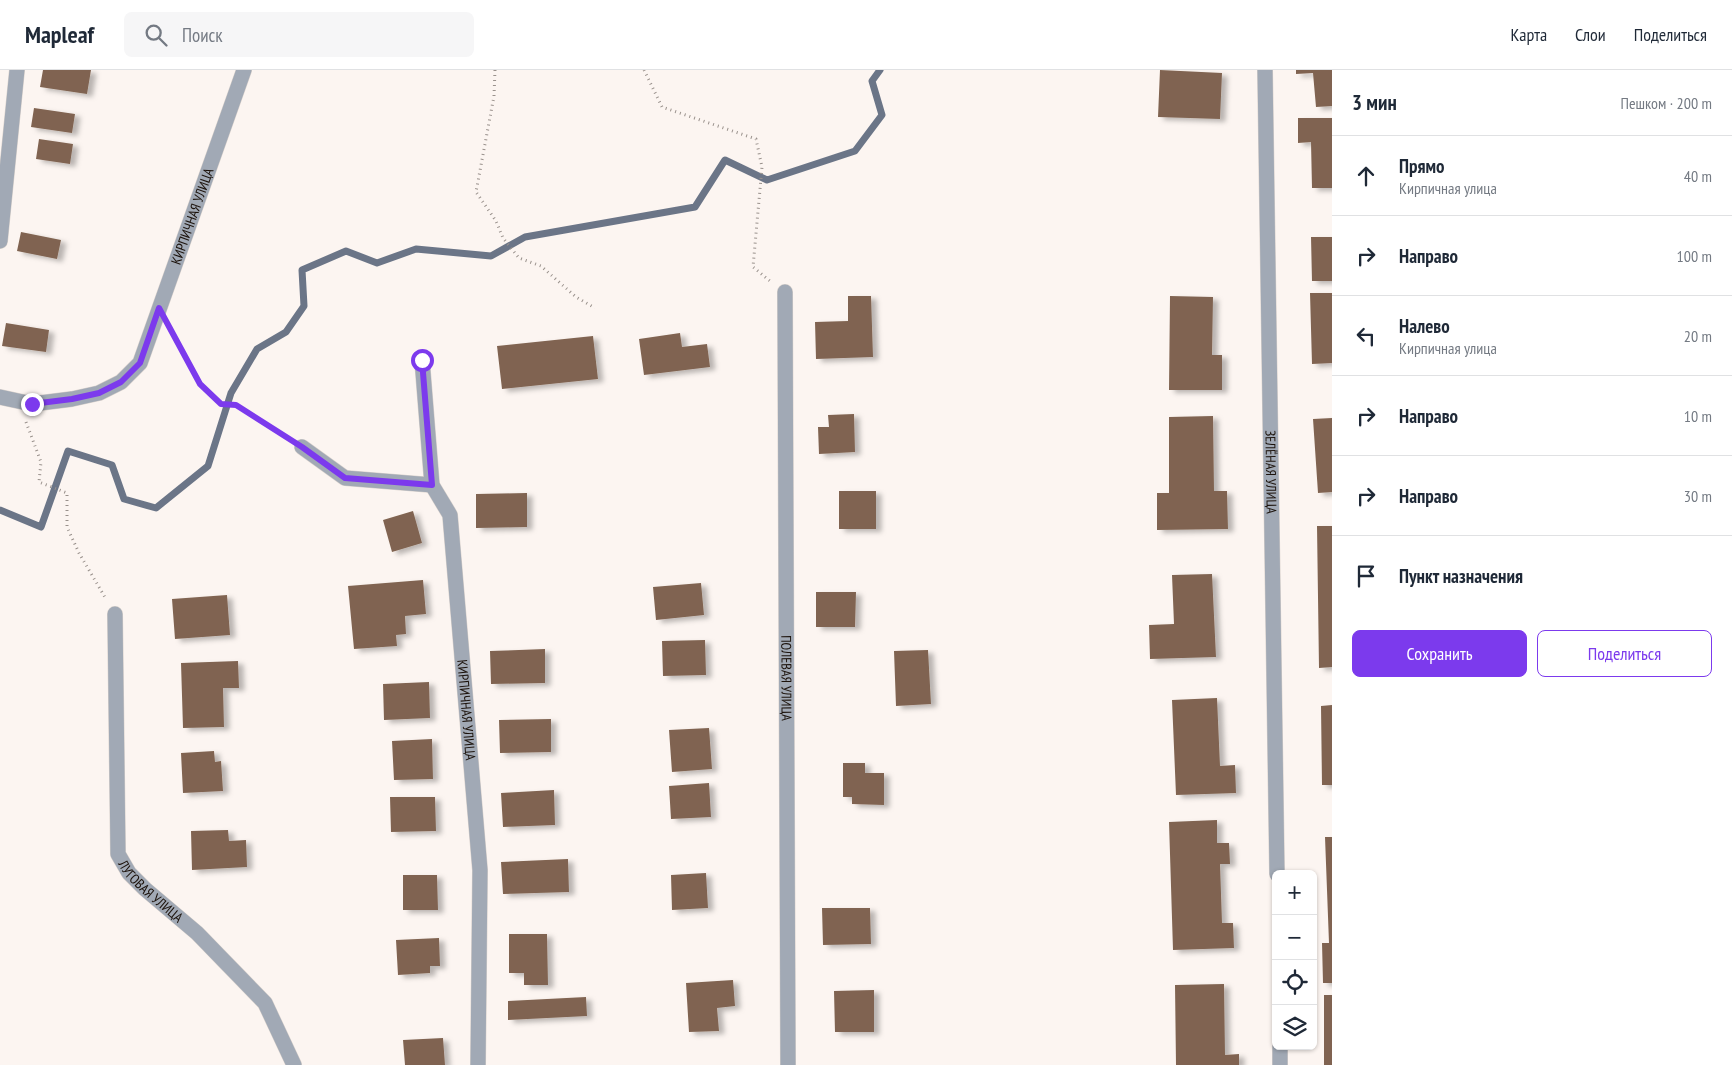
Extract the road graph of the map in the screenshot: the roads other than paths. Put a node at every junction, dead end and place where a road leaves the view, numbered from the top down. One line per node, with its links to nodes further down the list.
1 (17, 70): 4 (street)
2 (244, 70): 7 (street, КИРПИЧНАЯ УЛИЦА)
3 (1265, 70): 11 (street, ЗЕЛЁНАЯ УЛИЦА)
4 (0, 240)
5 (784, 292): 15 (street, ПОЛЕВАЯ УЛИЦА)
6 (422, 360): 9 (street, КИРПИЧНАЯ УЛИЦА)
7 (0, 397)
8 (302, 447): 9 (street)
9 (432, 485): 14 (street, КИРПИЧНАЯ УЛИЦА)
10 (115, 614): 13 (street, ЛУГОВАЯ УЛИЦА)
11 (1277, 870)
12 (1280, 1050): 16 (street)
13 (294, 1065)
14 (478, 1065)
15 (788, 1065)
16 (1280, 1065)

